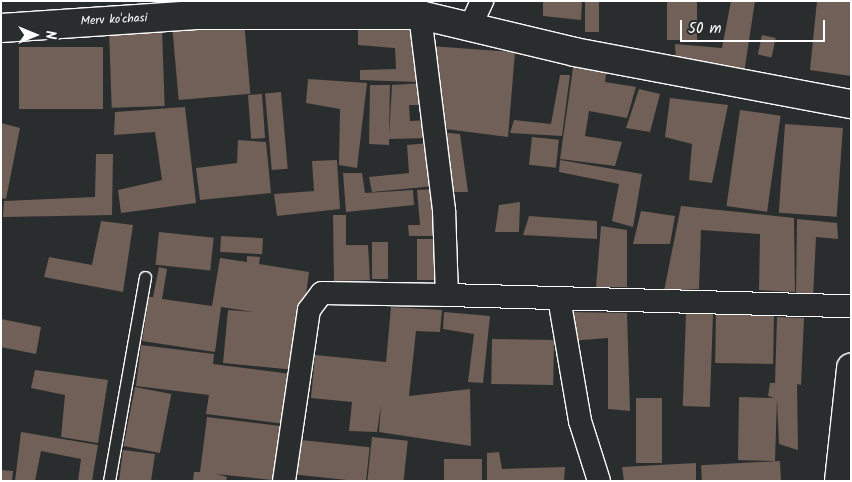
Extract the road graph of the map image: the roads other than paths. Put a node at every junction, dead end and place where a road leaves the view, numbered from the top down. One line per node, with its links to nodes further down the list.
1 (482, 1): 4 (street)
2 (198, 8): 3 (street, Merv ko'chasi); 5 (street, Merv ko'chasi)
3 (420, 16): 4 (street, Merv ko'chasi); 8 (street)
4 (470, 27): 6 (street, Merv ko'chasi)
5 (1, 28)
6 (851, 104)
7 (144, 277): 12 (lane)
8 (447, 295): 9 (street); 13 (street)
9 (559, 298): 10 (street); 14 (street)
10 (851, 306)
11 (851, 368): 15 (street)
12 (109, 481)
13 (284, 481)
14 (599, 481)
15 (839, 481)

